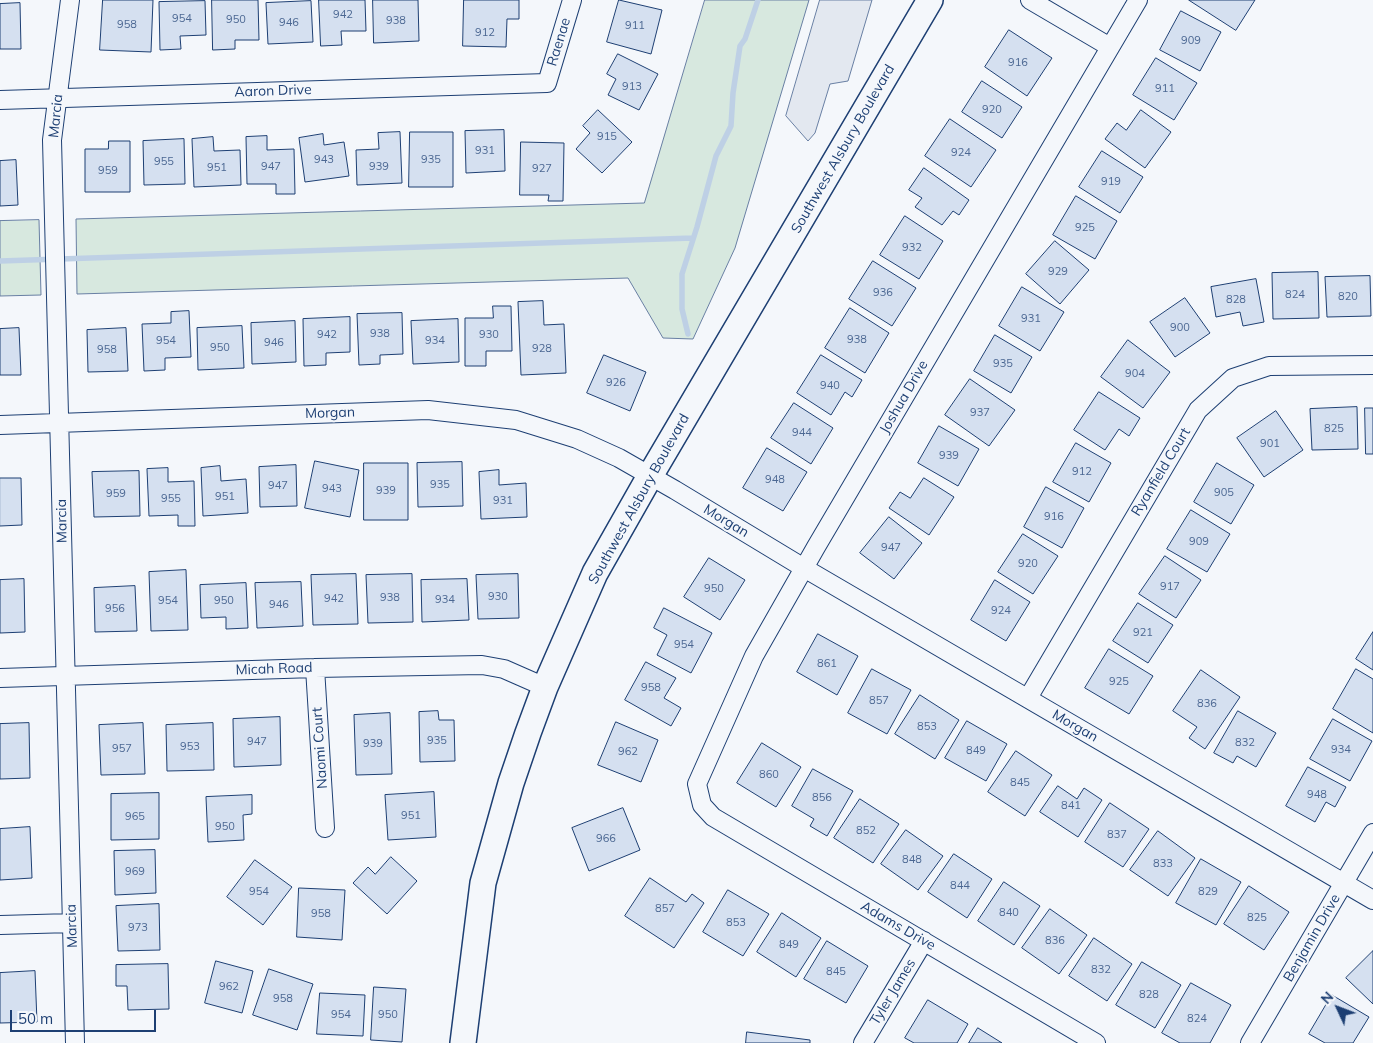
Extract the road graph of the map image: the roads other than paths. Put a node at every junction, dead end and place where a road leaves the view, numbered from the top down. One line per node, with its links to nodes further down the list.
1 (70, 0): 8 (street, Marcia)
2 (572, 0): 7 (street, Raenae)
3 (930, 0): 13 (main road, Southwest Alsbury Boulevard)
4 (1030, 0): 6 (street)
5 (1138, 0): 6 (street, Joshua Drive)
6 (1110, 47): 14 (street, Joshua Drive)
7 (547, 83): 8 (street, Aaron Drive)
8 (57, 98): 9 (street, Aaron Drive); 11 (street, Marcia)
9 (0, 100)
10 (1373, 365): 19 (street, Ryanfield Court)
11 (59, 423): 12 (street, Morgan); 13 (street, Morgan); 16 (street, Marcia)
12 (0, 425)
13 (650, 476): 14 (street, Morgan); 18 (main road, Southwest Alsbury Boulevard)
14 (804, 568): 19 (street, Morgan); 20 (street, Joshua Drive)
15 (315, 668): 16 (street, Micah Road); 18 (street, Micah Road); 21 (street, Naomi Court)
16 (65, 676): 17 (street, Micah Road); 25 (street, Marcia)
17 (0, 678)
18 (545, 686): 29 (main road, Southwest Alsbury Boulevard)
19 (1028, 698): 23 (street, Morgan)
20 (702, 805): 27 (street, Adams Drive)
21 (325, 828)
22 (1373, 833): 23 (street, Benjamin Drive)
23 (1344, 883): 24 (street, Morgan); 32 (street, Benjamin Drive)
24 (1373, 900)
25 (72, 923): 26 (street); 28 (street, Marcia)
26 (0, 925)
27 (924, 941): 30 (street, Tyler James); 31 (street, Adams Drive)
28 (75, 1043)
29 (463, 1043)
30 (863, 1043)
31 (1096, 1043)
32 (1250, 1043)

